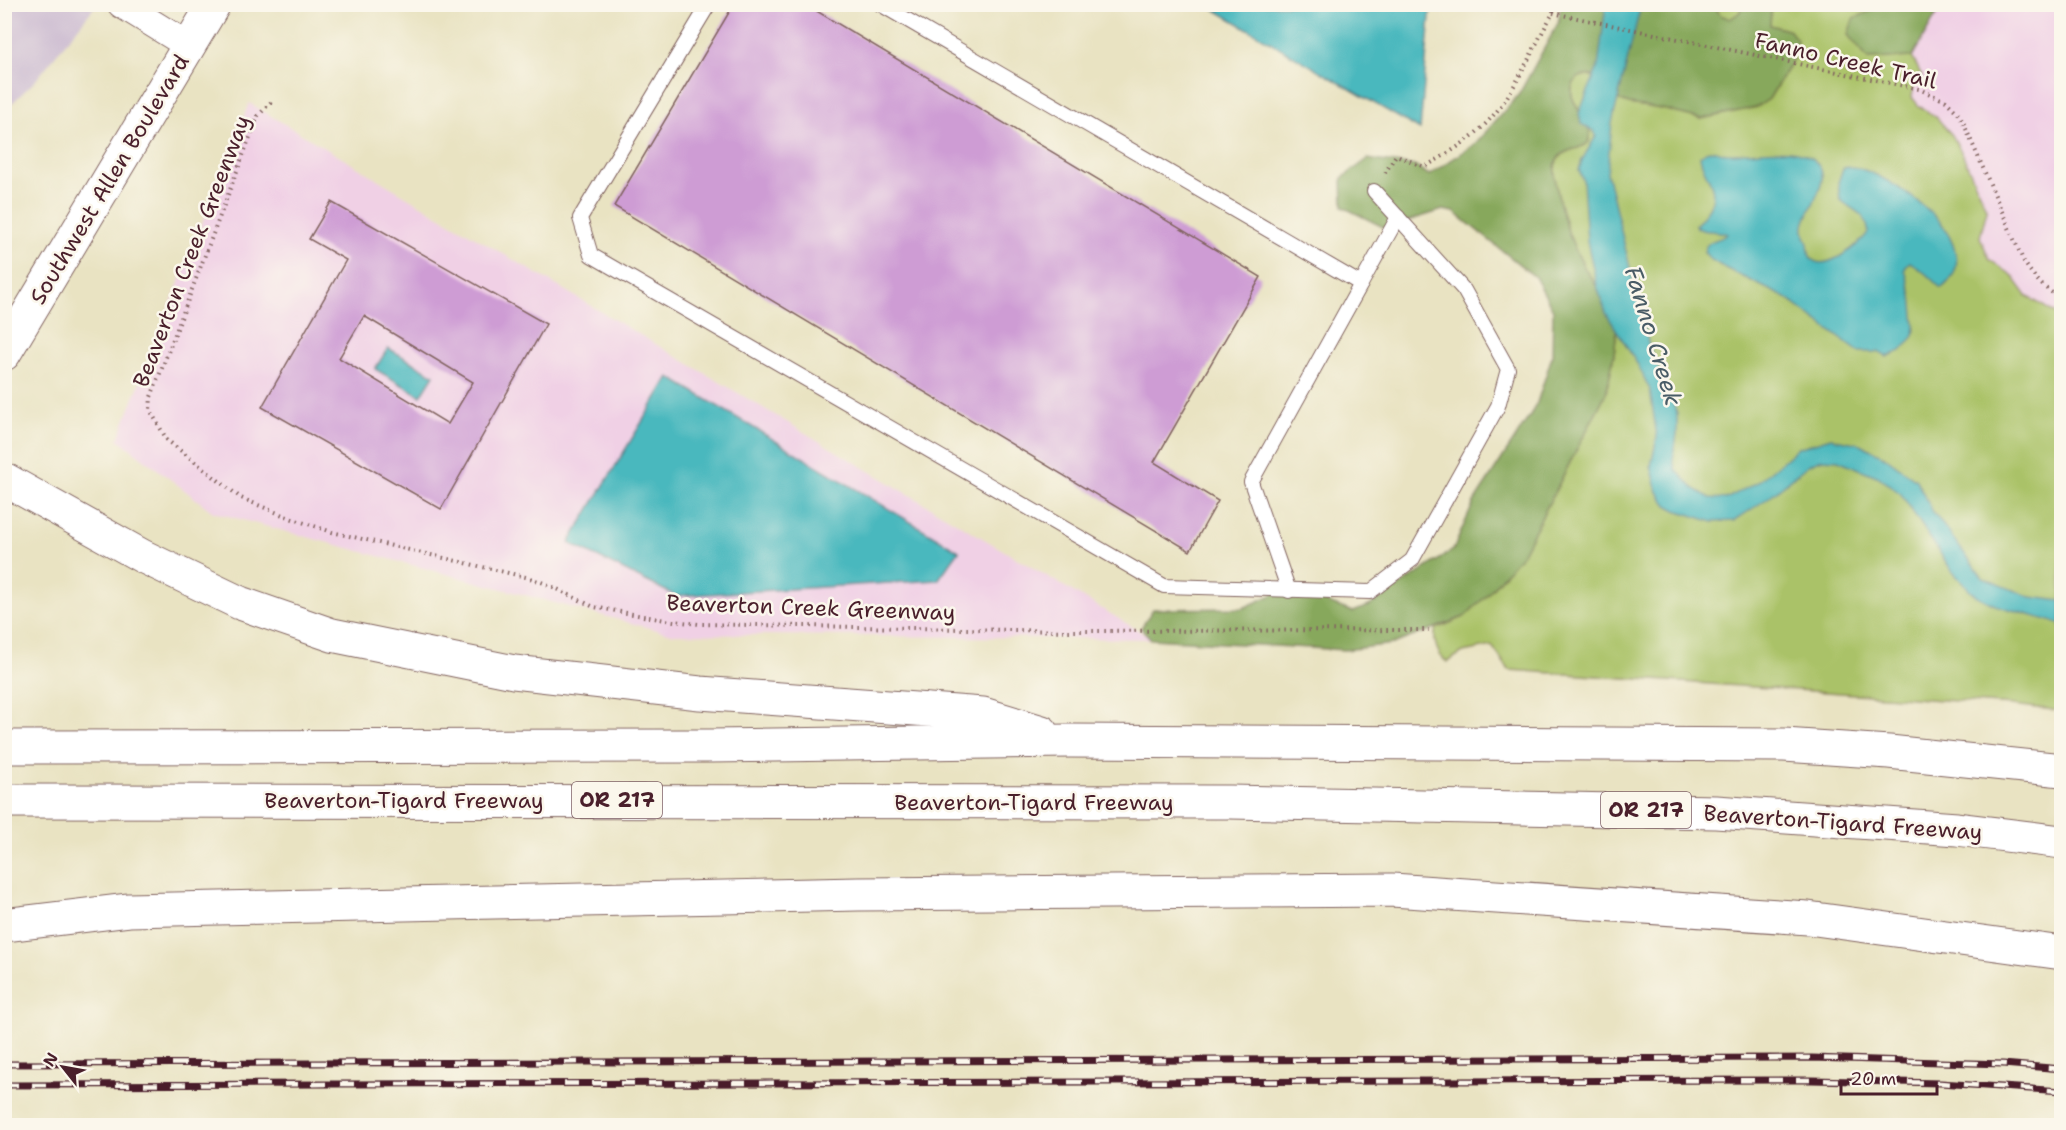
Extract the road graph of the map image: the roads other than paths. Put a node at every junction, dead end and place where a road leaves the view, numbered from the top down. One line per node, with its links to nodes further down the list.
1 (121, 4): 5 (street)
2 (214, 4): 5 (main road, Southwest Allen Boulevard)
3 (709, 4): 11 (lane)
4 (880, 4): 8 (lane)
5 (189, 46): 9 (main road, Southwest Allen Boulevard)
6 (1374, 191): 7 (lane)
7 (1398, 217): 8 (lane); 11 (lane)
8 (1361, 284): 11 (lane)
9 (4, 354)
10 (4, 479): 12 (main road)
11 (1289, 591)
12 (1070, 741): 13 (main road); 14 (main road)
13 (4, 747)
14 (2061, 770)
15 (4, 801): 16 (main road, Beaverton-Tigard Freeway / OR 217)
16 (2061, 842)
17 (4, 925): 18 (main road)
18 (2061, 953)

